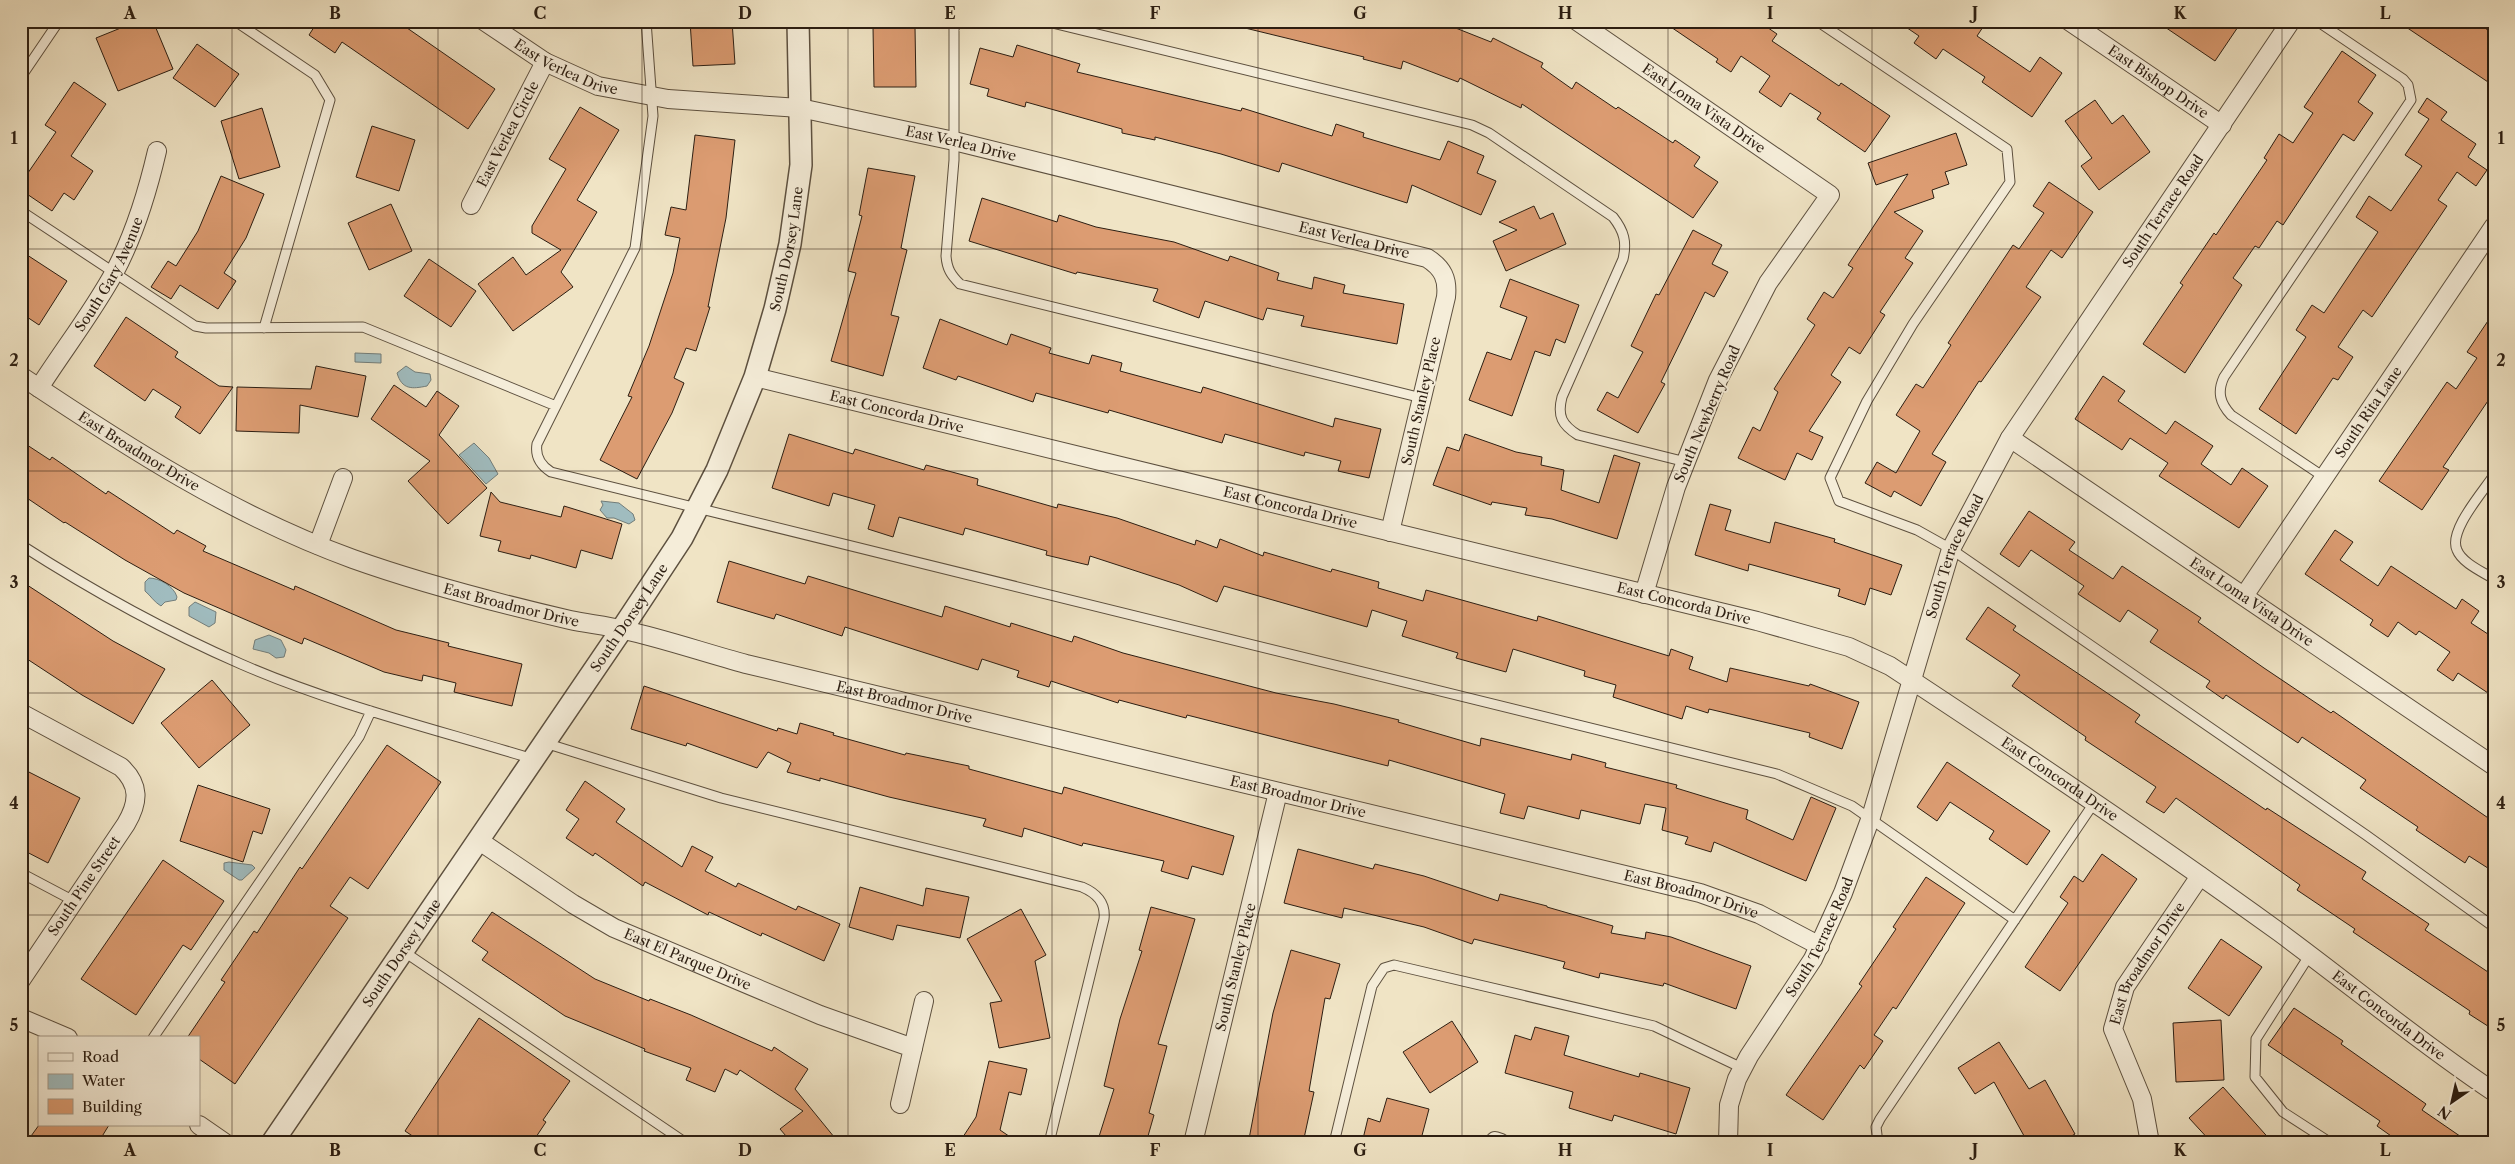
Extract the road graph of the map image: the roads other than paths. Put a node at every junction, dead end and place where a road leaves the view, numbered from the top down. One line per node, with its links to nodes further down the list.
1 (59, 21): 14 (lane)
2 (235, 21): 26 (lane)
3 (484, 21): 13 (street, East Verlea Drive)
4 (646, 21): 15 (lane)
5 (798, 21): 16 (street, South Dorsey Lane)
6 (957, 21): 18 (lane)
7 (1044, 21): 33 (lane)
8 (1576, 21): 20 (street, East Loma Vista Drive)
9 (1817, 21): 41 (lane)
10 (2069, 21): 17 (street, East Bishop Drive)
11 (2292, 21): 17 (street, South Terrace Road)
12 (2317, 21): 35 (lane)
13 (545, 62): 15 (street, East Verlea Drive); 21 (street, East Verlea Circle)
14 (21, 77)
15 (652, 96): 16 (street, East Verlea Drive); 31 (lane)
16 (800, 108): 18 (street, East Verlea Drive); 28 (street, South Dorsey Lane)
17 (2222, 124): 32 (street, South Terrace Road)
18 (954, 141): 24 (street, East Verlea Drive); 30 (lane)
19 (157, 151): 25 (street, South Gary Avenue)
20 (1830, 195): 33 (street, South Newberry Road)
21 (470, 205)
22 (21, 211): 25 (lane)
23 (2494, 226): 35 (street, South Rita Lane)
24 (1442, 270): 30 (street, South Stanley Place)
25 (114, 273): 26 (lane); 29 (street, South Gary Avenue)
26 (264, 328): 31 (lane)
27 (21, 376): 29 (street, East Broadmor Drive)
28 (756, 377): 37 (street, South Dorsey Lane); 38 (street, East Concorda Drive)
29 (39, 388): 40 (street, East Broadmor Drive)
30 (1422, 398): 38 (street, South Stanley Place)
31 (556, 406): 37 (lane)
32 (2010, 438): 41 (street, South Terrace Road); 44 (street, East Loma Vista Drive)
33 (1686, 462): 43 (street, South Newberry Road)
34 (2494, 475): 42 (lane)
35 (2324, 477): 44 (street, South Rita Lane)
36 (343, 478): 40 (street)
37 (698, 508): 45 (street, South Dorsey Lane); 53 (lane)
38 (1390, 532): 43 (street, East Concorda Drive)
39 (21, 545): 47 (lane)
40 (318, 545): 45 (street, East Broadmor Drive)
41 (1951, 549): 46 (street, South Terrace Road); 59 (lane)
42 (2494, 579)
43 (1644, 594): 46 (street, East Concorda Drive)
44 (2244, 596): 50 (street, East Loma Vista Drive)
45 (622, 629): 49 (street, South Dorsey Lane); 51 (street, East Broadmor Drive)
46 (1911, 680): 52 (street, East Concorda Drive); 53 (street, South Terrace Road)
47 (371, 711): 49 (lane); 67 (lane)
48 (21, 713): 57 (street, South Pine Street)
49 (538, 751): 54 (street, South Dorsey Lane); 76 (lane)
50 (2494, 766)
51 (1278, 792): 60 (street, East Broadmor Drive); 77 (street, South Stanley Place)
52 (2094, 804): 56 (street, East Concorda Drive); 58 (lane)
53 (1871, 818): 58 (lane); 60 (street, South Terrace Road)
54 (478, 840): 61 (street, South Dorsey Lane); 68 (street, East El Parque Drive)
55 (21, 873): 57 (lane)
56 (2200, 876): 62 (street, East Concorda Drive); 81 (street, East Broadmor Drive)
57 (74, 902): 63 (street, South Pine Street)
58 (2015, 920): 80 (lane)
59 (2494, 927)
60 (1820, 946): 69 (street, South Terrace Road)
61 (403, 951): 74 (street, South Dorsey Lane); 75 (lane)
62 (2309, 956): 70 (street, East Concorda Drive); 82 (lane)
63 (21, 980)
64 (924, 1001): 68 (street)
65 (21, 1018): 66 (street)
66 (63, 1036)
67 (154, 1036)
68 (913, 1048): 71 (street)
69 (1742, 1068): 78 (lane); 79 (street, South Terrace Road)
70 (2494, 1092)
71 (900, 1104)
72 (200, 1126): 73 (street)
73 (225, 1143)
74 (272, 1143)
75 (686, 1143)
76 (1049, 1143)
77 (1193, 1143)
78 (1334, 1143)
79 (1728, 1143)
80 (1878, 1143)
81 (2150, 1143)
82 (2331, 1143)

